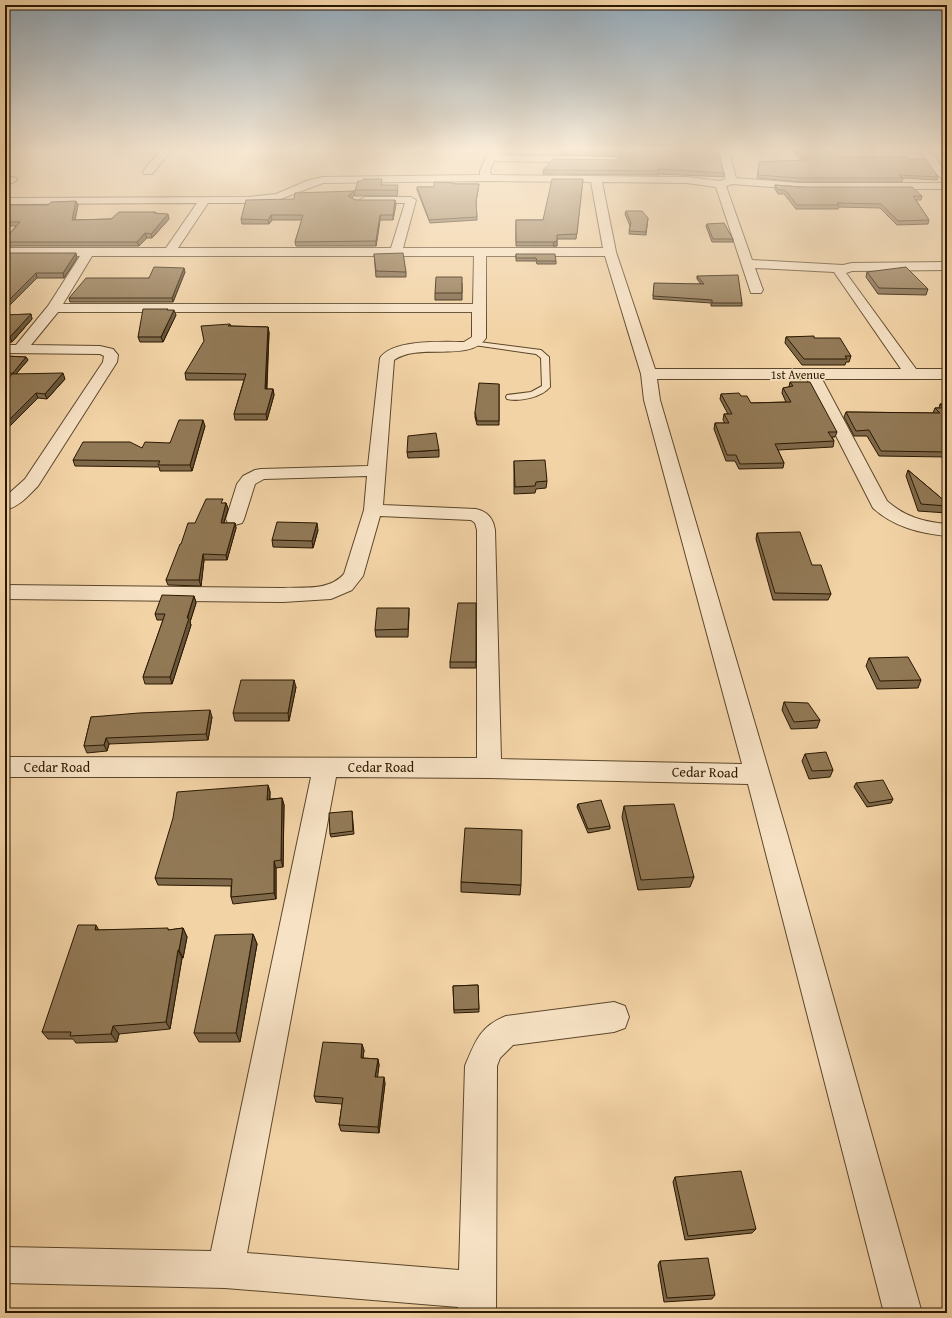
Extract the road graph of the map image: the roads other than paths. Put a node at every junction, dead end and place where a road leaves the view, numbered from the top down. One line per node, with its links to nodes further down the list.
1 (198, 210): 7 (street)
2 (409, 210): 8 (street)
3 (602, 210): 10 (street)
4 (729, 210): 11 (street)
5 (5, 252): 6 (street)
6 (88, 252): 7 (street); 15 (street)
7 (170, 252): 8 (street)
8 (396, 252): 9 (street)
9 (480, 252): 10 (street); 16 (street)
10 (610, 252): 20 (street)
11 (748, 264): 13 (street); 14 (street)
12 (947, 266): 13 (street)
13 (843, 269): 22 (street)
14 (756, 290)
15 (54, 308): 16 (street); 19 (street)
16 (480, 308): 17 (street)
17 (474, 343): 24 (lane); 25 (street)
18 (5, 349): 19 (street)
19 (20, 349): 26 (street)
20 (649, 374): 21 (street, 1st Avenue); 34 (street)
21 (812, 374): 22 (street, 1st Avenue); 29 (street)
22 (912, 374): 23 (street, 1st Avenue)
23 (947, 374)
24 (510, 397)
25 (376, 471): 27 (street); 28 (street)
26 (5, 506)
27 (373, 510): 30 (street); 33 (street)
28 (235, 519)
29 (947, 530)
30 (5, 592)
31 (326, 766): 32 (street, Cedar Road); 33 (street, Cedar Road); 37 (street)
32 (5, 767)
33 (489, 768): 34 (street, Cedar Road)
34 (757, 774): 39 (street)
35 (614, 1018): 38 (street)
36 (5, 1265): 37 (street)
37 (225, 1270): 38 (street)
38 (477, 1301)
39 (903, 1313)

